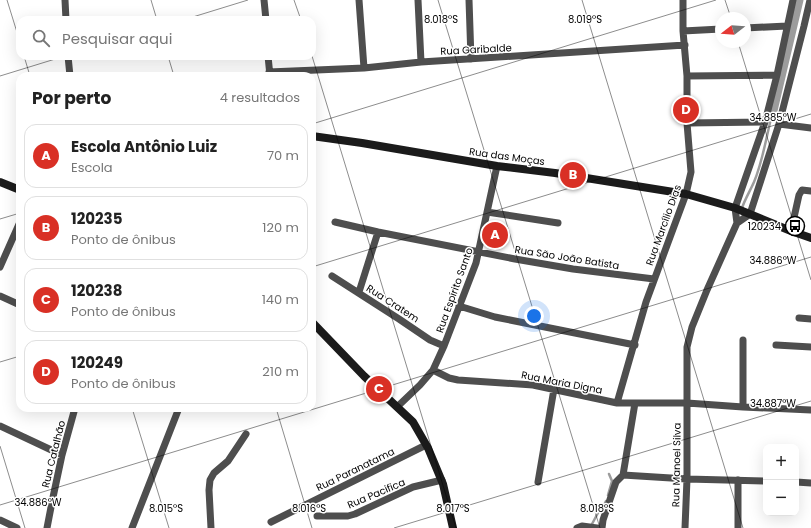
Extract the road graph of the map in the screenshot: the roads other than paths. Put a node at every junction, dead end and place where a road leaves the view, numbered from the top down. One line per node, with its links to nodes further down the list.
1 (65, 0): 9 (street)
2 (264, 0): 10 (street)
3 (359, 0): 21 (street)
4 (418, 0): 20 (street)
5 (469, 0): 17 (street)
6 (683, 0): 15 (street, Rua Marcílio Dias)
7 (793, 0): 11 (street)
8 (810, 0): 12 (street)
9 (66, 16)
10 (266, 16)
11 (787, 26): 13 (street); 25 (street)
12 (808, 26): 29 (street)
13 (751, 28)
14 (715, 29): 15 (street)
15 (684, 31): 16 (street, Rua Marcílio Dias)
16 (685, 45): 17 (street, Rua Garibalde); 26 (street, Rua Marcílio Dias)
17 (472, 59): 20 (street, Rua Garibalde)
18 (68, 60): 22 (street)
19 (268, 60): 23 (street)
20 (421, 62): 21 (street, Rua Garibalde)
21 (364, 68): 24 (street, Rua Garibalde)
22 (70, 72)
23 (270, 72)
24 (301, 72)
25 (777, 75): 26 (street); 27 (street)
26 (687, 76): 28 (street, Rua Marcílio Dias)
27 (765, 122): 28 (street); 37 (street)
28 (687, 124): 36 (street, Rua Marcílio Dias)
29 (779, 124): 30 (street); 39 (street)
30 (811, 128)
31 (316, 137): 32 (street, Rua das Moças)
32 (497, 166): 36 (street, Rua das Moças); 38 (street, Rua Espírito Santo)
33 (0, 182): 34 (street)
34 (16, 188)
35 (811, 191): 44 (street)
36 (686, 194): 37 (street, Rua das Moças); 50 (street, Rua Marcílio Dias)
37 (735, 208): 39 (street, Rua das Moças); 42 (street)
38 (487, 212): 41 (street); 47 (street, Rua Espírito Santo)
39 (750, 214): 42 (street); 44 (street, Rua das Moças)
40 (335, 222): 45 (street, Rua São João Batista)
41 (558, 223)
42 (737, 223): 67 (street, Rua Manoel Silva)
43 (16, 231): 48 (street)
44 (791, 231): 46 (street, Rua das Moças)
45 (378, 232): 47 (street, Rua São João Batista); 51 (street)
46 (811, 238)
47 (479, 252): 50 (street, Rua São João Batista); 54 (street, Rua Espírito Santo)
48 (0, 267)
49 (332, 276): 51 (street, Rua Cratem)
50 (654, 279): 60 (street, Rua Marcílio Dias)
51 (359, 292): 61 (street, Rua Cratem)
52 (0, 296): 53 (street)
53 (16, 303)
54 (459, 306): 60 (street); 61 (street, Rua Espírito Santo)
55 (799, 318): 56 (street)
56 (811, 319)
57 (316, 326): 68 (street)
58 (743, 340): 69 (street)
59 (776, 344): 62 (street)
60 (635, 345): 65 (street, Rua Marcílio Dias)
61 (444, 346): 63 (street, Rua Espírito Santo)
62 (811, 347)
63 (433, 370): 64 (street, Rua Maria Digna); 68 (street, Rua Espírito Santo)
64 (554, 389): 65 (street, Rua Maria Digna); 82 (street)
65 (617, 403): 66 (street, Rua Maria Digna)
66 (635, 403): 67 (street, Rua Maria Digna); 77 (street)
67 (687, 403): 69 (street, Rua Maria Digna); 78 (street, Rua Manoel Silva)
68 (397, 406): 75 (street)
69 (743, 407): 70 (street, Rua Maria Digna)
70 (811, 410)
71 (74, 412): 76 (street, Rua Catalhão)
72 (178, 412): 90 (street)
73 (0, 426): 76 (street)
74 (246, 434): 91 (street)
75 (426, 445): 79 (street); 87 (street, Rua Paranatama)
76 (62, 455): 88 (street, Rua Catalhão)
77 (623, 475): 78 (street); 95 (street)
78 (687, 479): 80 (street); 96 (street, Rua Manoel Silva)
79 (442, 480): 85 (street, Rua Pacifica); 92 (street)
80 (738, 480): 81 (street); 97 (street)
81 (763, 481)
82 (538, 482)
83 (799, 482): 84 (street)
84 (811, 483)
85 (317, 516)
86 (0, 520): 89 (street)
87 (271, 522)
88 (48, 527)
89 (17, 528)
90 (132, 528)
91 (211, 528)
92 (453, 528)
93 (577, 528): 94 (street)
94 (597, 528)
95 (602, 528)
96 (685, 528)
97 (738, 528)

